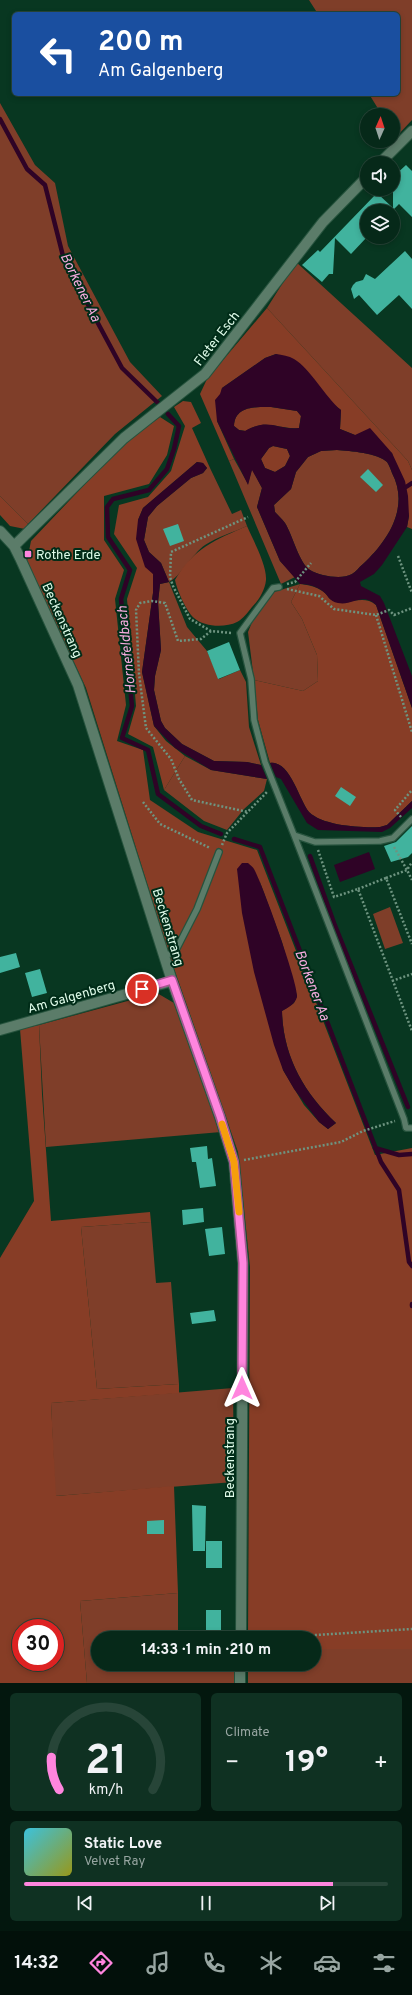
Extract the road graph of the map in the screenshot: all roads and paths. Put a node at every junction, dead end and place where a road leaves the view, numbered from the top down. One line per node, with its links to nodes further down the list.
1 (412, 131): 2 (street)
2 (387, 156)
3 (360, 184): 6 (street, Fleter Esch)
4 (248, 517): 14 (path)
5 (0, 531): 6 (street, Beckenstrang)
6 (14, 546): 33 (street, Beckenstrang)
7 (398, 556): 11 (path)
8 (312, 563): 9 (path)
9 (295, 582)
10 (279, 587): 13 (path); 15 (lane)
11 (412, 593)
12 (412, 608): 13 (path)
13 (376, 615): 16 (path)
14 (211, 631): 15 (path); 20 (path)
15 (240, 633): 17 (lane)
16 (412, 732)
17 (273, 783): 20 (path); 23 (lane)
18 (412, 790): 21 (path)
19 (143, 802): 26 (path)
20 (248, 812): 26 (path)
21 (397, 813)
22 (412, 819): 24 (lane)
23 (294, 835): 25 (lane); 39 (lane)
24 (393, 838): 25 (lane); 28 (path)
25 (315, 842): 31 (path)
26 (219, 852): 33 (lane)
27 (412, 862): 28 (path)
28 (407, 870): 29 (path); 30 (path)
29 (386, 878): 31 (path); 32 (path)
30 (412, 880)
31 (358, 889): 36 (path)
32 (412, 944)
33 (164, 956): 35 (street, Beckenstrang)
34 (412, 974): 36 (path)
35 (172, 980): 37 (street, Am Galgenberg); 41 (street, Beckenstrang)
36 (392, 981): 38 (path)
37 (0, 1030)
38 (412, 1031)
39 (404, 1118): 40 (lane); 41 (path)
40 (412, 1128)
41 (234, 1162): 43 (street, Beckenstrang)
42 (412, 1629): 44 (path)
43 (241, 1631)
44 (321, 1635)
45 (240, 1671): 46 (street)
46 (240, 1683)

